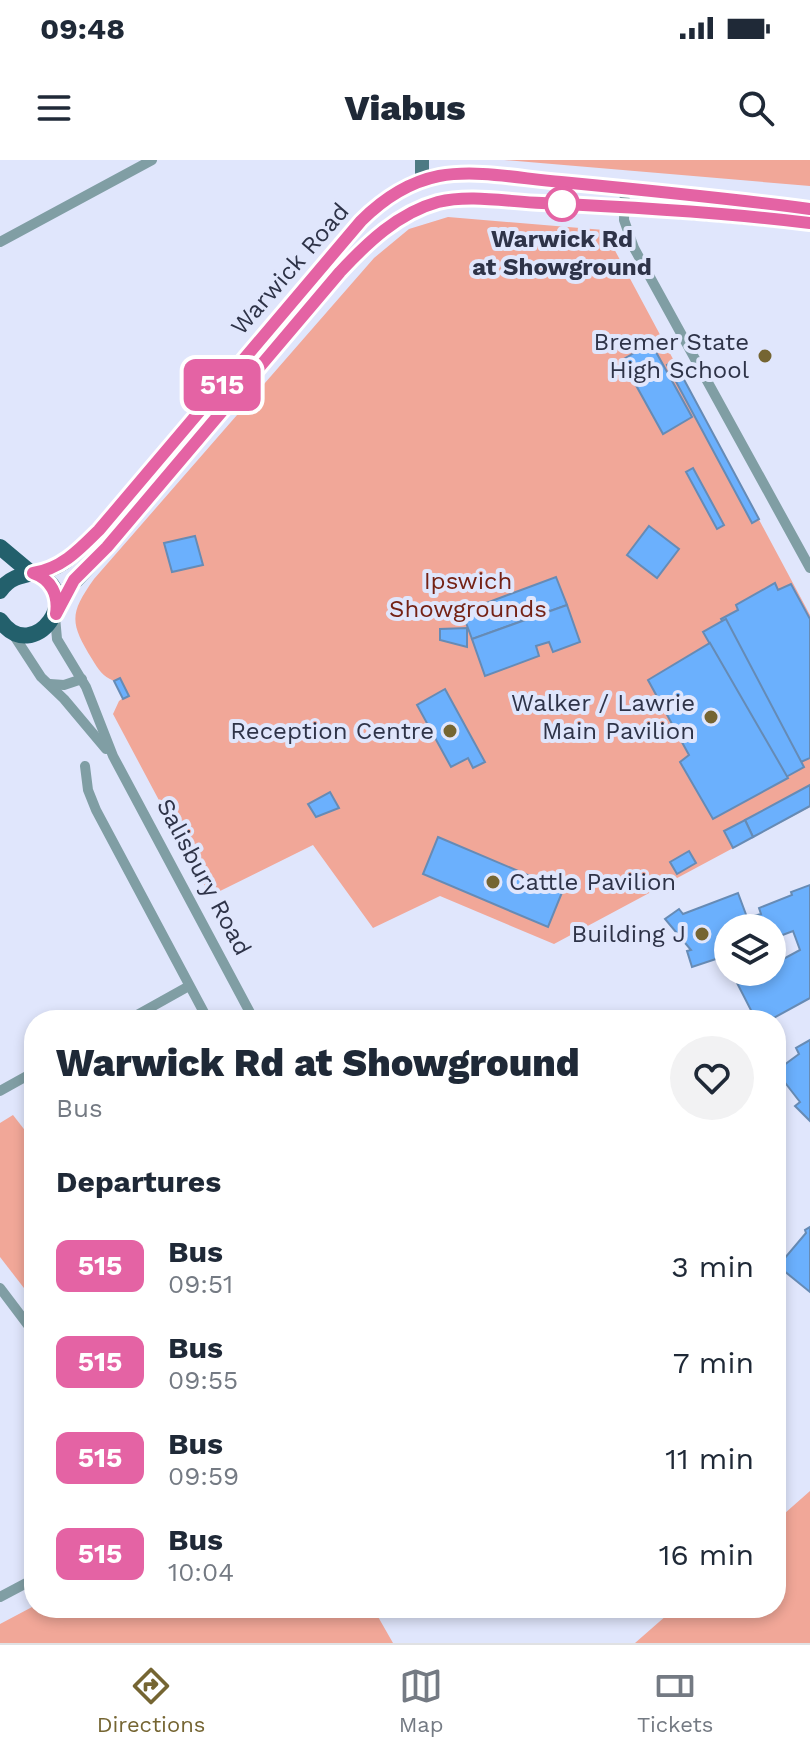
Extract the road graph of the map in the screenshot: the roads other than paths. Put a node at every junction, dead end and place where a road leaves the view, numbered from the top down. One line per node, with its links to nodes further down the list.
1 (152, 160): 10 (street)
2 (422, 160): 4 (main road)
3 (441, 168): 4 (main road, Warwick Road); 5 (main road, Warwick Road); 6 (main road)
4 (422, 181): 6 (main road); 13 (main road, Warwick Road)
5 (625, 187): 7 (street); 8 (main road, Warwick Road)
6 (434, 203): 7 (main road, Warwick Road); 15 (main road, Warwick Road)
7 (624, 207): 9 (main road, Warwick Road); 12 (street)
8 (810, 209)
9 (810, 223)
10 (0, 242)
11 (0, 547): 13 (main road)
12 (810, 568)
13 (32, 573): 14 (main road, Warwick Road); 15 (main road)
14 (0, 591)
15 (55, 615): 16 (main road); 17 (street, Salisbury Road)
16 (5, 628): 18 (street, Salisbury Road)
17 (82, 679): 18 (street); 19 (street, Salisbury Road)
18 (50, 684): 19 (street, Salisbury Road)
19 (113, 756): 24 (street, Salisbury Road)
20 (85, 766): 21 (street)
21 (189, 986): 22 (street); 23 (street)
22 (146, 1010)
23 (202, 1010)
24 (249, 1010)
25 (24, 1078): 26 (street)
26 (0, 1091)
27 (0, 1288): 28 (street)
28 (24, 1320)
29 (24, 1584): 30 (street)
30 (0, 1597)

